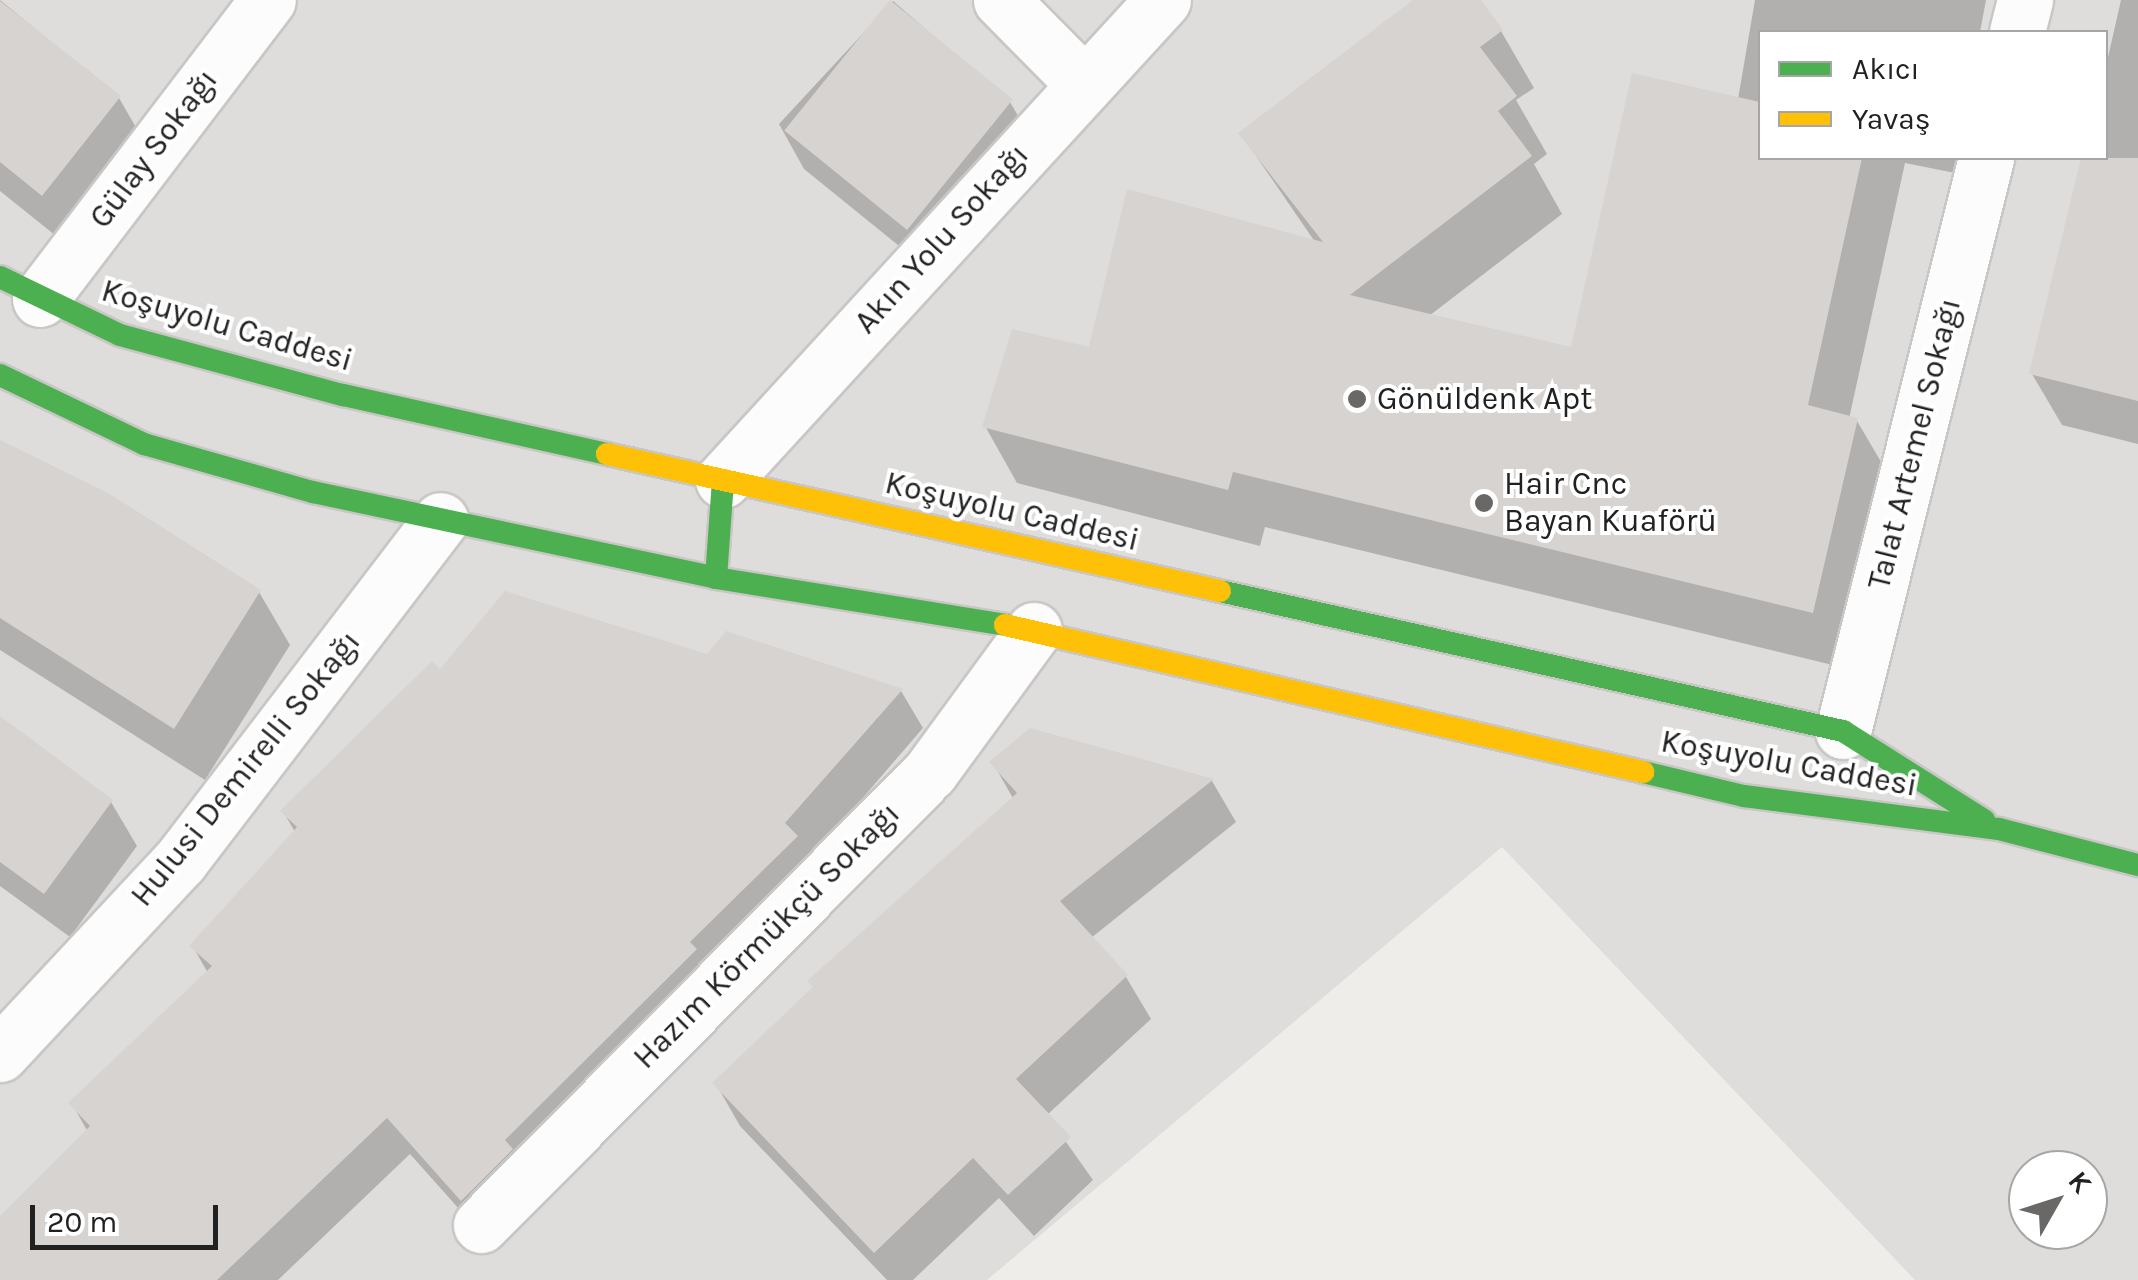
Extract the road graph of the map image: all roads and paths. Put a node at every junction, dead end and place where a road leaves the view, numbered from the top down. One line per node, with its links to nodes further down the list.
1 (268, 0): 8 (street, Gülay Sokağı)
2 (1001, 0): 6 (street)
3 (1164, 0): 6 (street, Akın Yolu Sokağı)
4 (2026, 0): 5 (street)
5 (2018, 30)
6 (1084, 84): 10 (street, Akın Yolu Sokağı)
7 (1986, 160): 14 (street, Talat Artemel Sokağı)
8 (20, 300): 10 (street, Koşuyolu Caddesi)
9 (0, 375): 11 (street, Koşuyolu Caddesi)
10 (724, 480): 12 (street); 14 (street, Koşuyolu Caddesi)
11 (441, 520): 12 (street, Koşuyolu Caddesi); 17 (street, Hulusi Demirelli Sokağı)
12 (716, 578): 13 (street, Koşuyolu Caddesi)
13 (1034, 630): 15 (street, Koşuyolu Caddesi); 18 (street, Hazım Körmükçü Sokağı)
14 (1843, 731): 15 (street, Koşuyolu Caddesi)
15 (1999, 829): 16 (street, Koşuyolu Caddesi)
16 (2138, 866)
17 (0, 1054)
18 (481, 1225)

